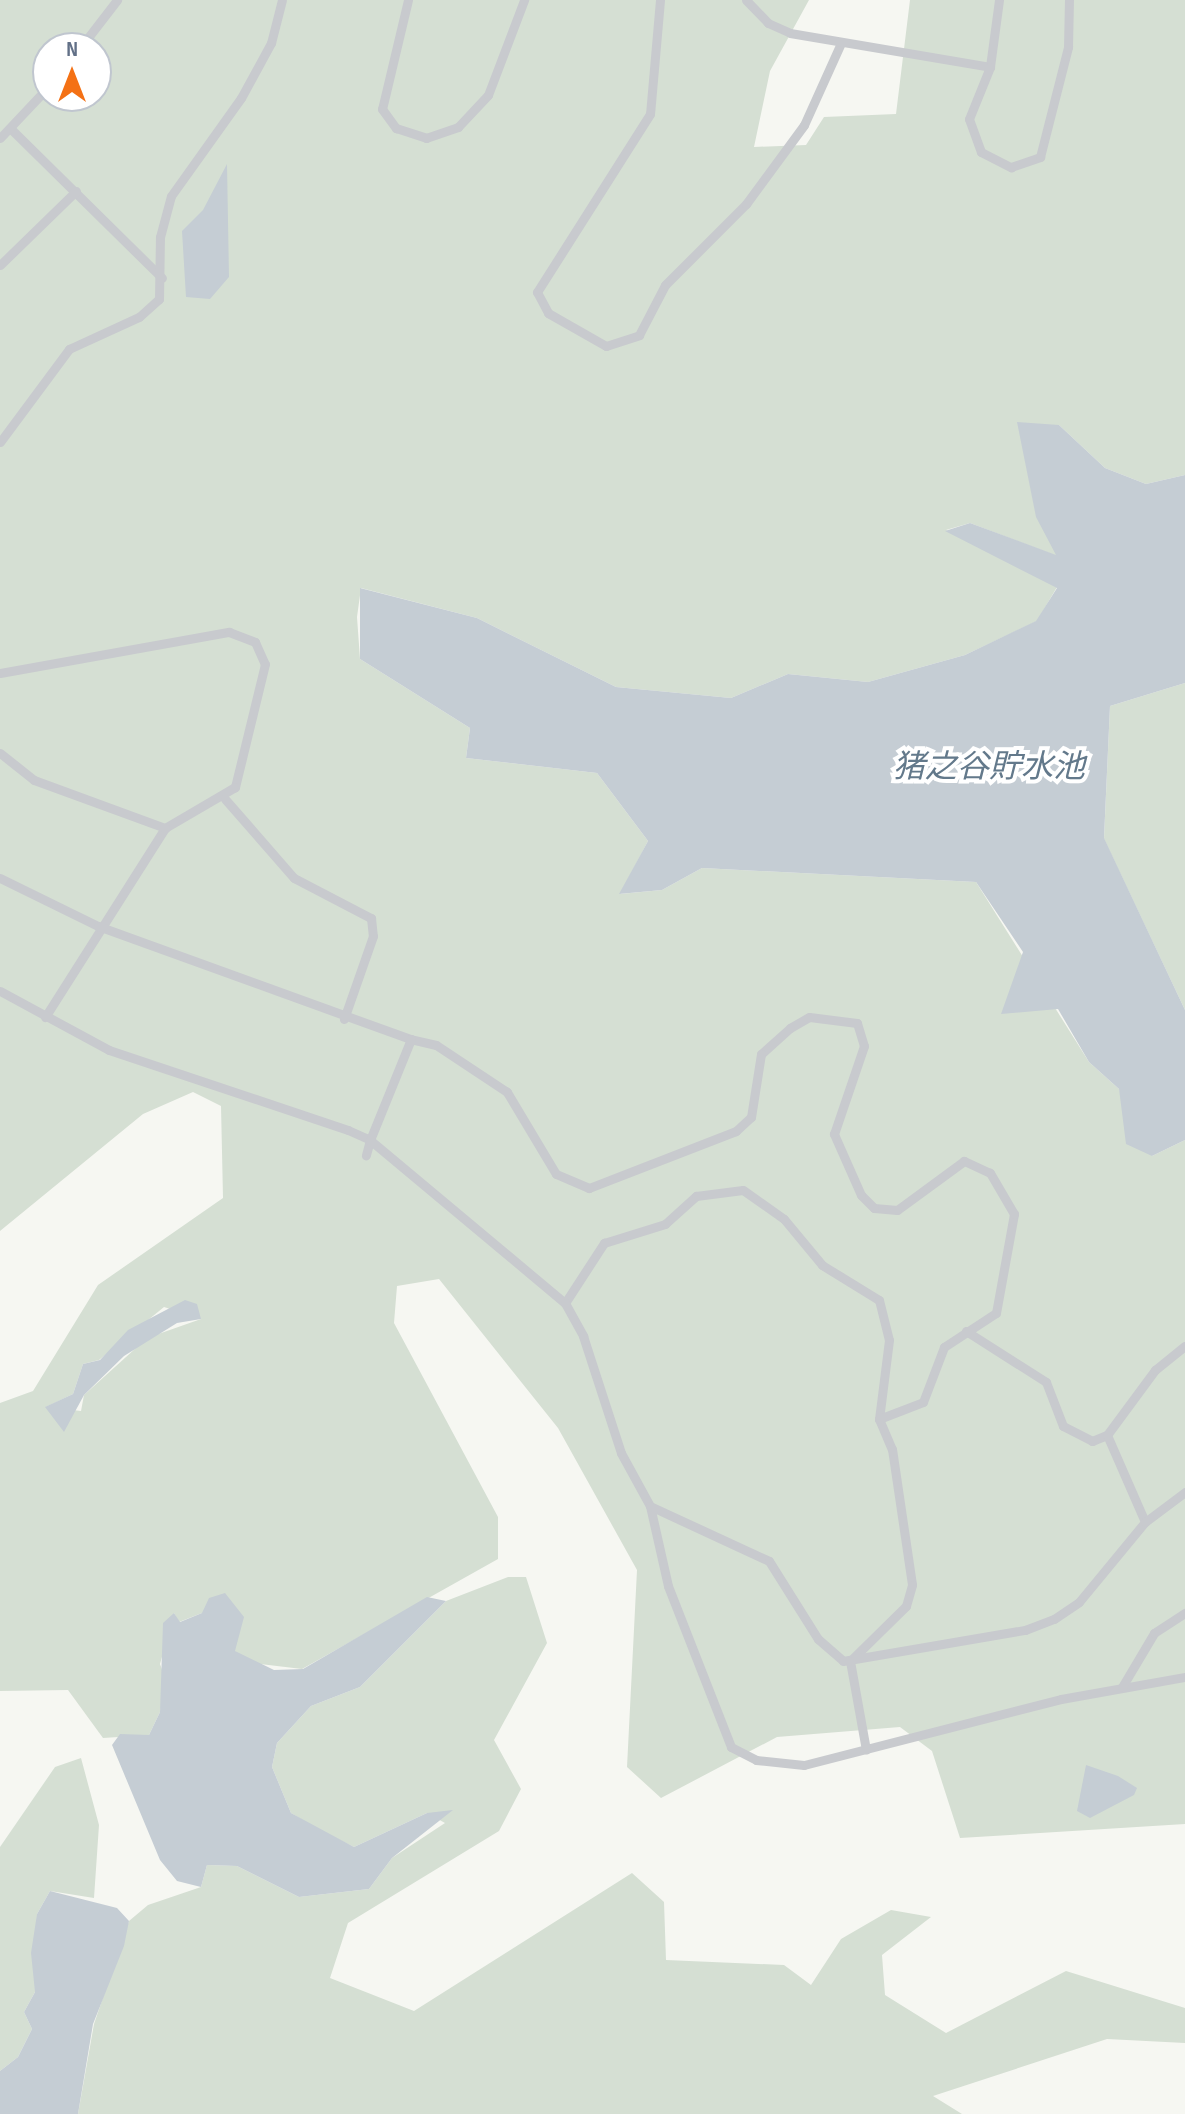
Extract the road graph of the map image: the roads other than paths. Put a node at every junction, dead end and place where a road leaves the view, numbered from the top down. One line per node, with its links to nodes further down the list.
1 (117, 0): 9 (street)
2 (282, 0): 17 (street)
3 (408, 0): 4 (street)
4 (524, 0)
5 (660, 0): 10 (street)
6 (746, 0): 10 (street)
7 (999, 0): 11 (street)
8 (1069, 0): 11 (street)
9 (92, 32)
10 (841, 43): 11 (street)
11 (990, 67)
12 (32, 105): 13 (street)
13 (11, 129): 14 (street); 15 (street)
14 (0, 138)
15 (76, 191): 16 (street); 17 (street)
16 (0, 265)
17 (162, 278): 18 (street)
18 (0, 442)
19 (0, 673): 21 (street)
20 (0, 753): 22 (street)
21 (225, 799): 22 (street); 27 (street)
22 (165, 828): 24 (street)
23 (0, 878): 24 (street)
24 (98, 926): 26 (street); 27 (street)
25 (0, 991): 26 (street)
26 (45, 1017): 29 (street)
27 (344, 1019): 28 (street)
28 (411, 1039): 29 (street); 32 (street)
29 (370, 1140): 30 (street); 31 (street)
30 (366, 1155)
31 (565, 1303): 34 (street); 37 (street)
32 (966, 1331): 34 (street); 35 (street)
33 (1185, 1346): 35 (street)
34 (879, 1419): 40 (street)
35 (1107, 1435): 38 (street)
36 (1185, 1492): 38 (street)
37 (650, 1506): 40 (street); 43 (street)
38 (1145, 1522): 40 (street)
39 (1185, 1613): 42 (street)
40 (850, 1661): 43 (street)
41 (1185, 1677): 42 (street)
42 (1122, 1687): 43 (street)
43 (866, 1750)

